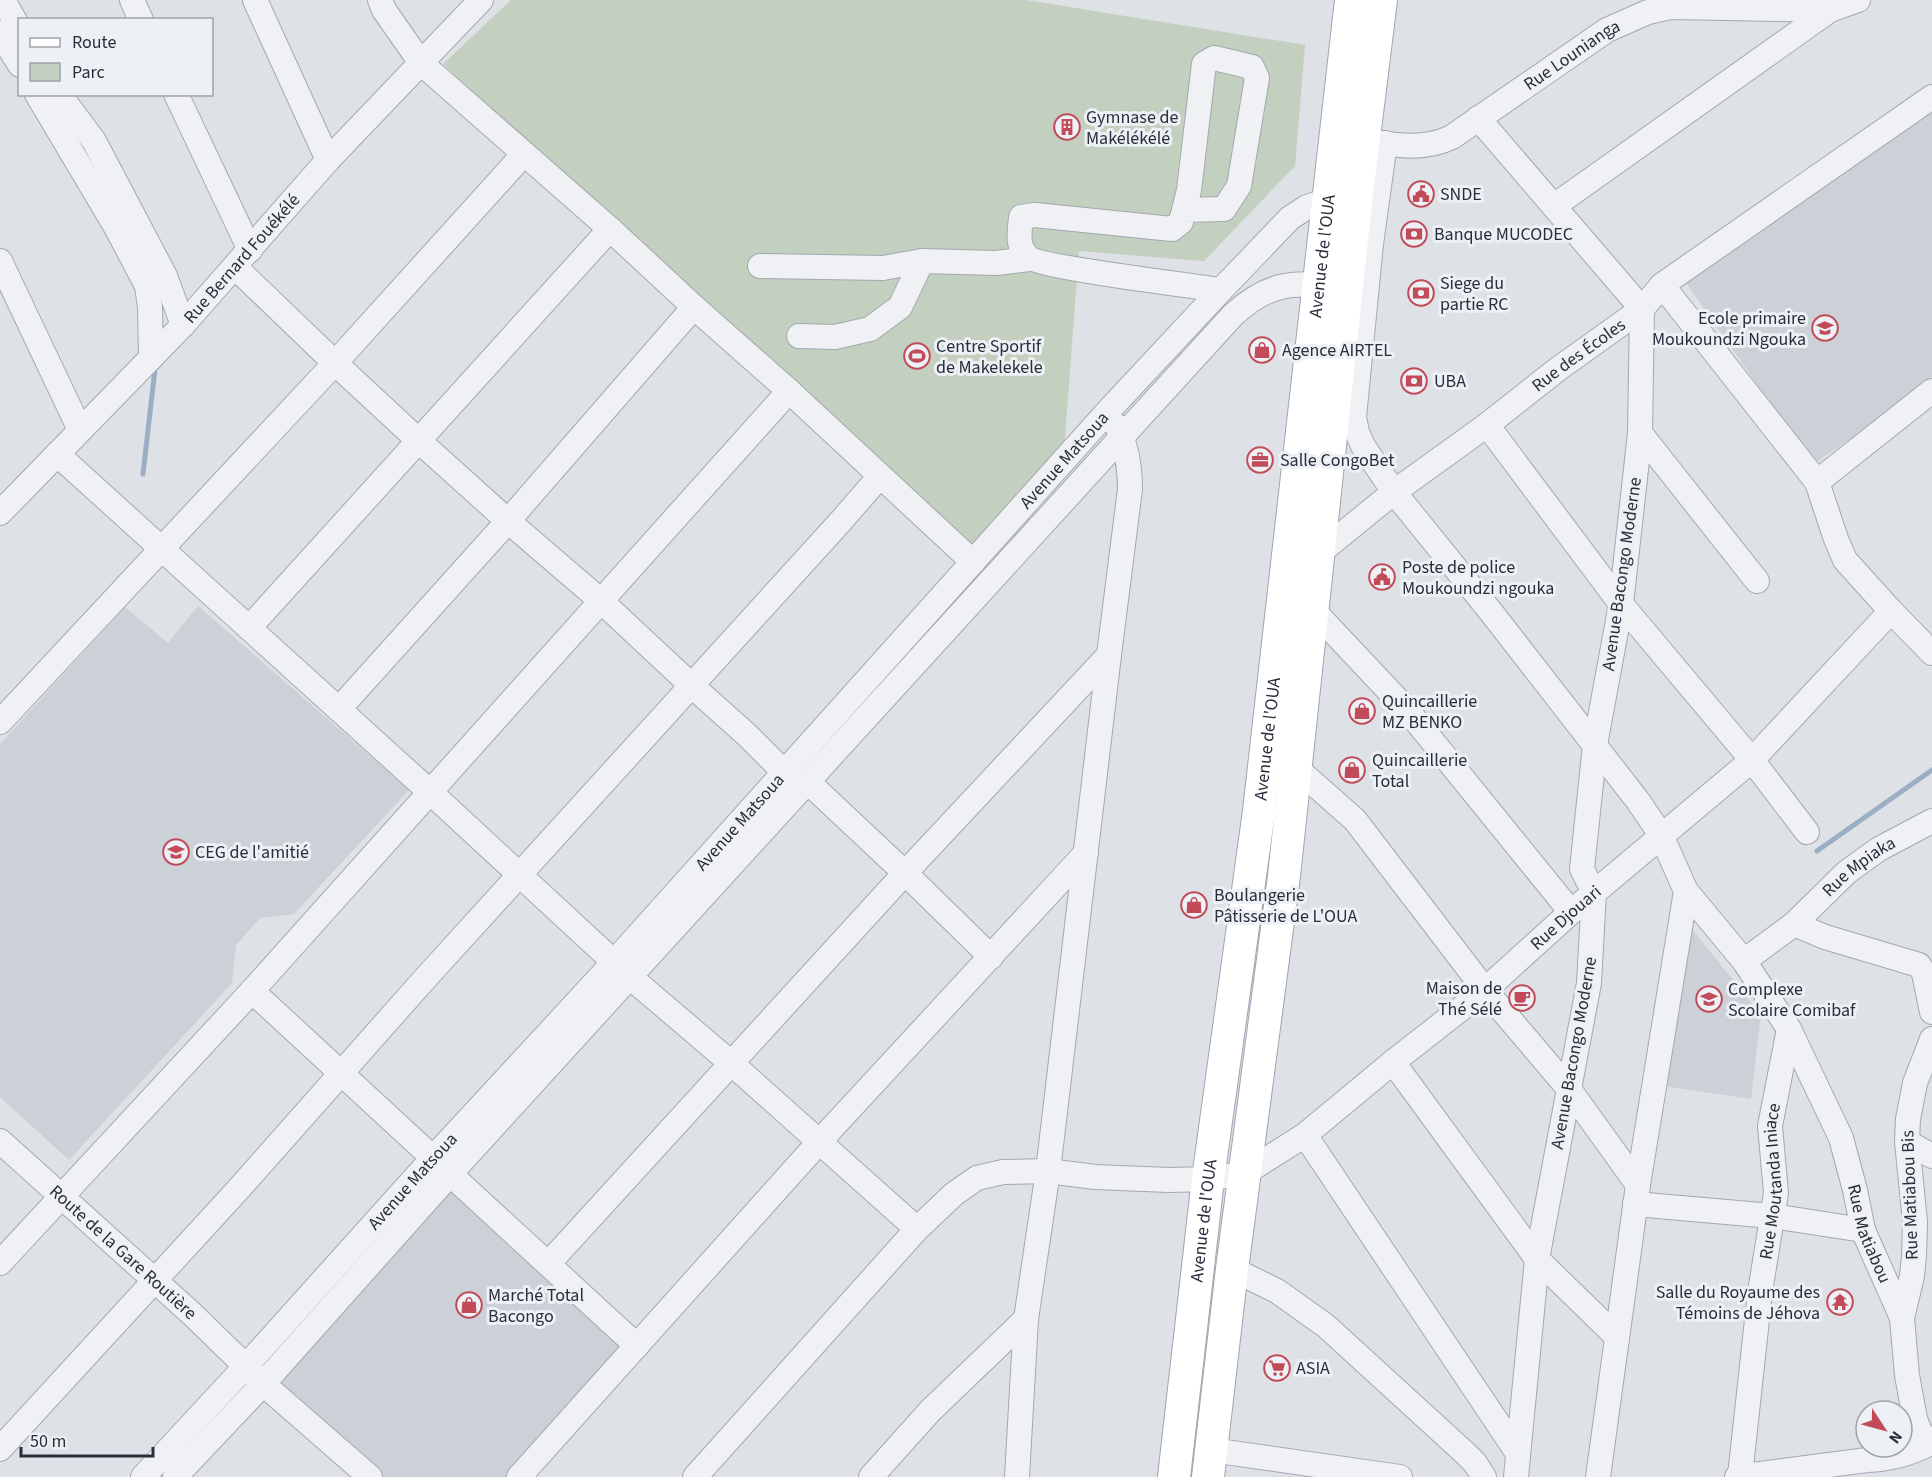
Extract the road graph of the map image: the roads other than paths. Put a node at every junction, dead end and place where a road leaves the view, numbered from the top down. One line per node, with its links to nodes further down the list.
1 (3, 0): 11 (street)
2 (132, 0): 10 (street)
3 (255, 0): 22 (street)
4 (380, 0): 14 (street)
5 (481, 0): 14 (street, Rue Bernard Fouékélé)
6 (1351, 0): 23 (main road, Avenue de l'OUA)
7 (1381, 0): 20 (main road, Avenue de l'OUA)
8 (1858, 0): 9 (street)
9 (1830, 10): 19 (street, Rue Lounianga); 24 (street)
10 (140, 18)
11 (18, 26)
12 (0, 33): 13 (street)
13 (18, 62)
14 (421, 63): 21 (street); 22 (street, Rue Bernard Fouékélé)
15 (38, 96): 40 (street)
16 (60, 96): 38 (street)
17 (178, 96): 28 (street)
18 (1932, 97): 34 (street, Rue des Écoles)
19 (1478, 118): 20 (street, Rue Lounianga); 24 (street)
20 (1375, 142): 23 (main road, Avenue de l'OUA); 27 (street)
21 (524, 154): 26 (street); 41 (street)
22 (328, 160): 28 (street, Rue Bernard Fouékélé)
23 (1341, 202): 27 (main road, Avenue de l'OUA); 33 (main road, Avenue de l'OUA); 35 (street, Avenue Matsoua)
24 (1554, 206): 37 (street)
25 (1184, 210): 25 (street); 29 (street)
26 (610, 229): 36 (street); 50 (street)
27 (1362, 243): 33 (main road, Avenue de l'OUA); 45 (street)
28 (243, 259): 38 (street, Rue Bernard Fouékélé); 41 (street)
29 (1029, 259): 31 (street); 35 (street)
30 (0, 261): 47 (street)
31 (922, 261): 32 (street); 39 (street)
32 (760, 266)
33 (1333, 285): 45 (main road, Avenue de l'OUA); 49 (street, Avenue Matsoua); 107 (main road, Avenue de l'OUA)
34 (1662, 285): 37 (street, Rue des Écoles); 53 (street)
35 (1221, 290): 44 (street, Avenue Matsoua)
36 (694, 307): 42 (street); 56 (street)
37 (1642, 309): 46 (street, Rue des Écoles); 48 (street, Avenue Bacongo Moderne)
38 (183, 325): 40 (street, Rue Bernard Fouékélé)
39 (799, 336)
40 (150, 358): 47 (street, Rue Bernard Fouékélé)
41 (335, 363): 50 (street); 57 (street)
42 (789, 391): 52 (street); 61 (street)
43 (1932, 391): 53 (street)
44 (1109, 411): 49 (street); 59 (street, Avenue Matsoua)
45 (1344, 415): 54 (street, Rue Matiabou); 58 (main road, Avenue de l'OUA)
46 (1487, 425): 54 (street, Rue des Écoles); 62 (street)
47 (80, 430): 51 (street, Rue Bernard Fouékélé)
48 (1640, 433): 60 (street); 62 (street, Avenue Bacongo Moderne)
49 (1122, 436): 67 (street); 75 (street, Avenue Matsoua)
50 (419, 441): 56 (street); 65 (street)
51 (57, 454): 55 (street, Rue Bernard Fouékélé); 57 (street)
52 (880, 476): 59 (street); 68 (street)
53 (1817, 482): 64 (street)
54 (1394, 492): 58 (street, Rue des Écoles); 71 (street, Rue Matiabou)
55 (0, 513)
56 (508, 521): 61 (street); 69 (street)
57 (160, 549): 65 (street); 70 (street)
58 (1318, 554): 63 (main road, Avenue de l'OUA)
59 (973, 562): 74 (street, Avenue Matsoua)
60 (1757, 581)
61 (600, 600): 68 (street); 76 (street)
62 (1621, 604): 71 (street, Avenue Bacongo Moderne); 72 (street)
63 (1311, 608): 73 (main road, Avenue de l'OUA); 85 (street)
64 (1891, 611): 66 (street); 72 (street, Rue Djouari)
65 (249, 628): 69 (street)
66 (1932, 652)
67 (1108, 655): 80 (street); 81 (street)
68 (691, 685): 74 (street); 82 (street)
69 (339, 709): 76 (street)
70 (0, 722)
71 (1595, 745): 79 (street, Rue Matiabou); 84 (street, Avenue Bacongo Moderne)
72 (1752, 760): 78 (street); 79 (street, Rue Djouari)
73 (1295, 767): 90 (street); 106 (main road, Avenue de l'OUA)
74 (785, 773): 89 (street, Avenue Matsoua)
75 (808, 782): 81 (street); 89 (street, Avenue Matsoua)
76 (429, 791): 82 (street); 91 (street)
77 (1932, 820): 86 (street, Rue Mpiaka)
78 (1807, 832)
79 (1661, 835): 83 (street, Rue Matiabou); 84 (street, Rue Djouari)
80 (1086, 853): 87 (street); 105 (street)
81 (905, 873): 87 (street); 96 (street)
82 (520, 875): 89 (street); 97 (street)
83 (1686, 891): 88 (street, Rue Matiabou); 108 (street)
84 (1594, 893): 85 (street, Rue Djouari); 98 (street, Avenue Bacongo Moderne)
85 (1571, 912): 90 (street, Rue Djouari)
86 (1794, 924): 88 (street, Rue Mpiaka); 92 (street)
87 (991, 957): 101 (street)
88 (1744, 961): 93 (street, Rue Matiabou)
89 (623, 969): 96 (street); 104 (street, Avenue Matsoua)
90 (1485, 990): 95 (street, Rue Djouari); 98 (street)
91 (252, 991): 97 (street); 109 (street)
92 (1932, 1011)
93 (1789, 1029): 110 (street, Rue Moutanda Iniace); 112 (street, Rue Matiabou)
94 (1932, 1039): 102 (street, Rue Matiabou Bis)
95 (1393, 1062): 99 (street, Rue Djouari); 113 (street)
96 (731, 1063): 101 (street); 115 (street)
97 (342, 1073): 104 (street); 117 (street)
98 (1569, 1089): 108 (street); 113 (street, Avenue Bacongo Moderne)
99 (1305, 1135): 106 (street, Rue Djouari); 126 (street)
100 (0, 1141): 109 (street, Route de la Gare Routière)
101 (820, 1141): 111 (street); 121 (street)
102 (1908, 1142): 103 (street); 118 (street, Rue Matiabou Bis)
103 (1932, 1156)
104 (441, 1166): 115 (street); 122 (street, Avenue Matsoua); 123 (street, Avenue Matsoua)
105 (1048, 1171): 107 (street, Rue Djouari); 111 (street, Rue Djouari); 119 (street)
106 (1245, 1173): 107 (street, Rue Djouari); 116 (main road, Avenue de l'OUA)
107 (1208, 1179): 135 (main road, Avenue de l'OUA)
108 (1637, 1195): 110 (street); 120 (street)
109 (61, 1197): 114 (street); 117 (street, Route de la Gare Routière)
110 (1772, 1216): 112 (street); 140 (street, Rue Moutanda Iniace)
111 (917, 1229): 132 (street, Rue Djouari)
112 (1863, 1230): 118 (street, Rue Matiabou)
113 (1537, 1259): 120 (street); 126 (street, Avenue Bacongo Moderne)
114 (0, 1263)
115 (548, 1264): 121 (street)
116 (1232, 1269): 127 (main road, Avenue de l'OUA); 137 (street)
117 (155, 1280): 122 (street, Route de la Gare Routière); 125 (street)
118 (1902, 1318): 124 (street, Rue Matiabou)
119 (1026, 1319): 133 (street); 134 (street)
120 (1617, 1337): 139 (street)
121 (638, 1346): 131 (street)
122 (246, 1366): 123 (street, Route de la Gare Routière); 128 (street, Avenue Matsoua)
123 (263, 1384): 129 (street, Avenue Matsoua); 130 (street)
124 (1931, 1443): 140 (street)
125 (0, 1449)
126 (1517, 1452): 138 (street, Avenue Bacongo Moderne)
127 (1210, 1464): 136 (street)
128 (143, 1477)
129 (175, 1477)
130 (370, 1477)
131 (519, 1477)
132 (694, 1477)
133 (871, 1477)
134 (1017, 1477)
135 (1174, 1477)
136 (1400, 1477)
137 (1484, 1477)
138 (1515, 1477)
139 (1598, 1477)
140 (1738, 1477)

